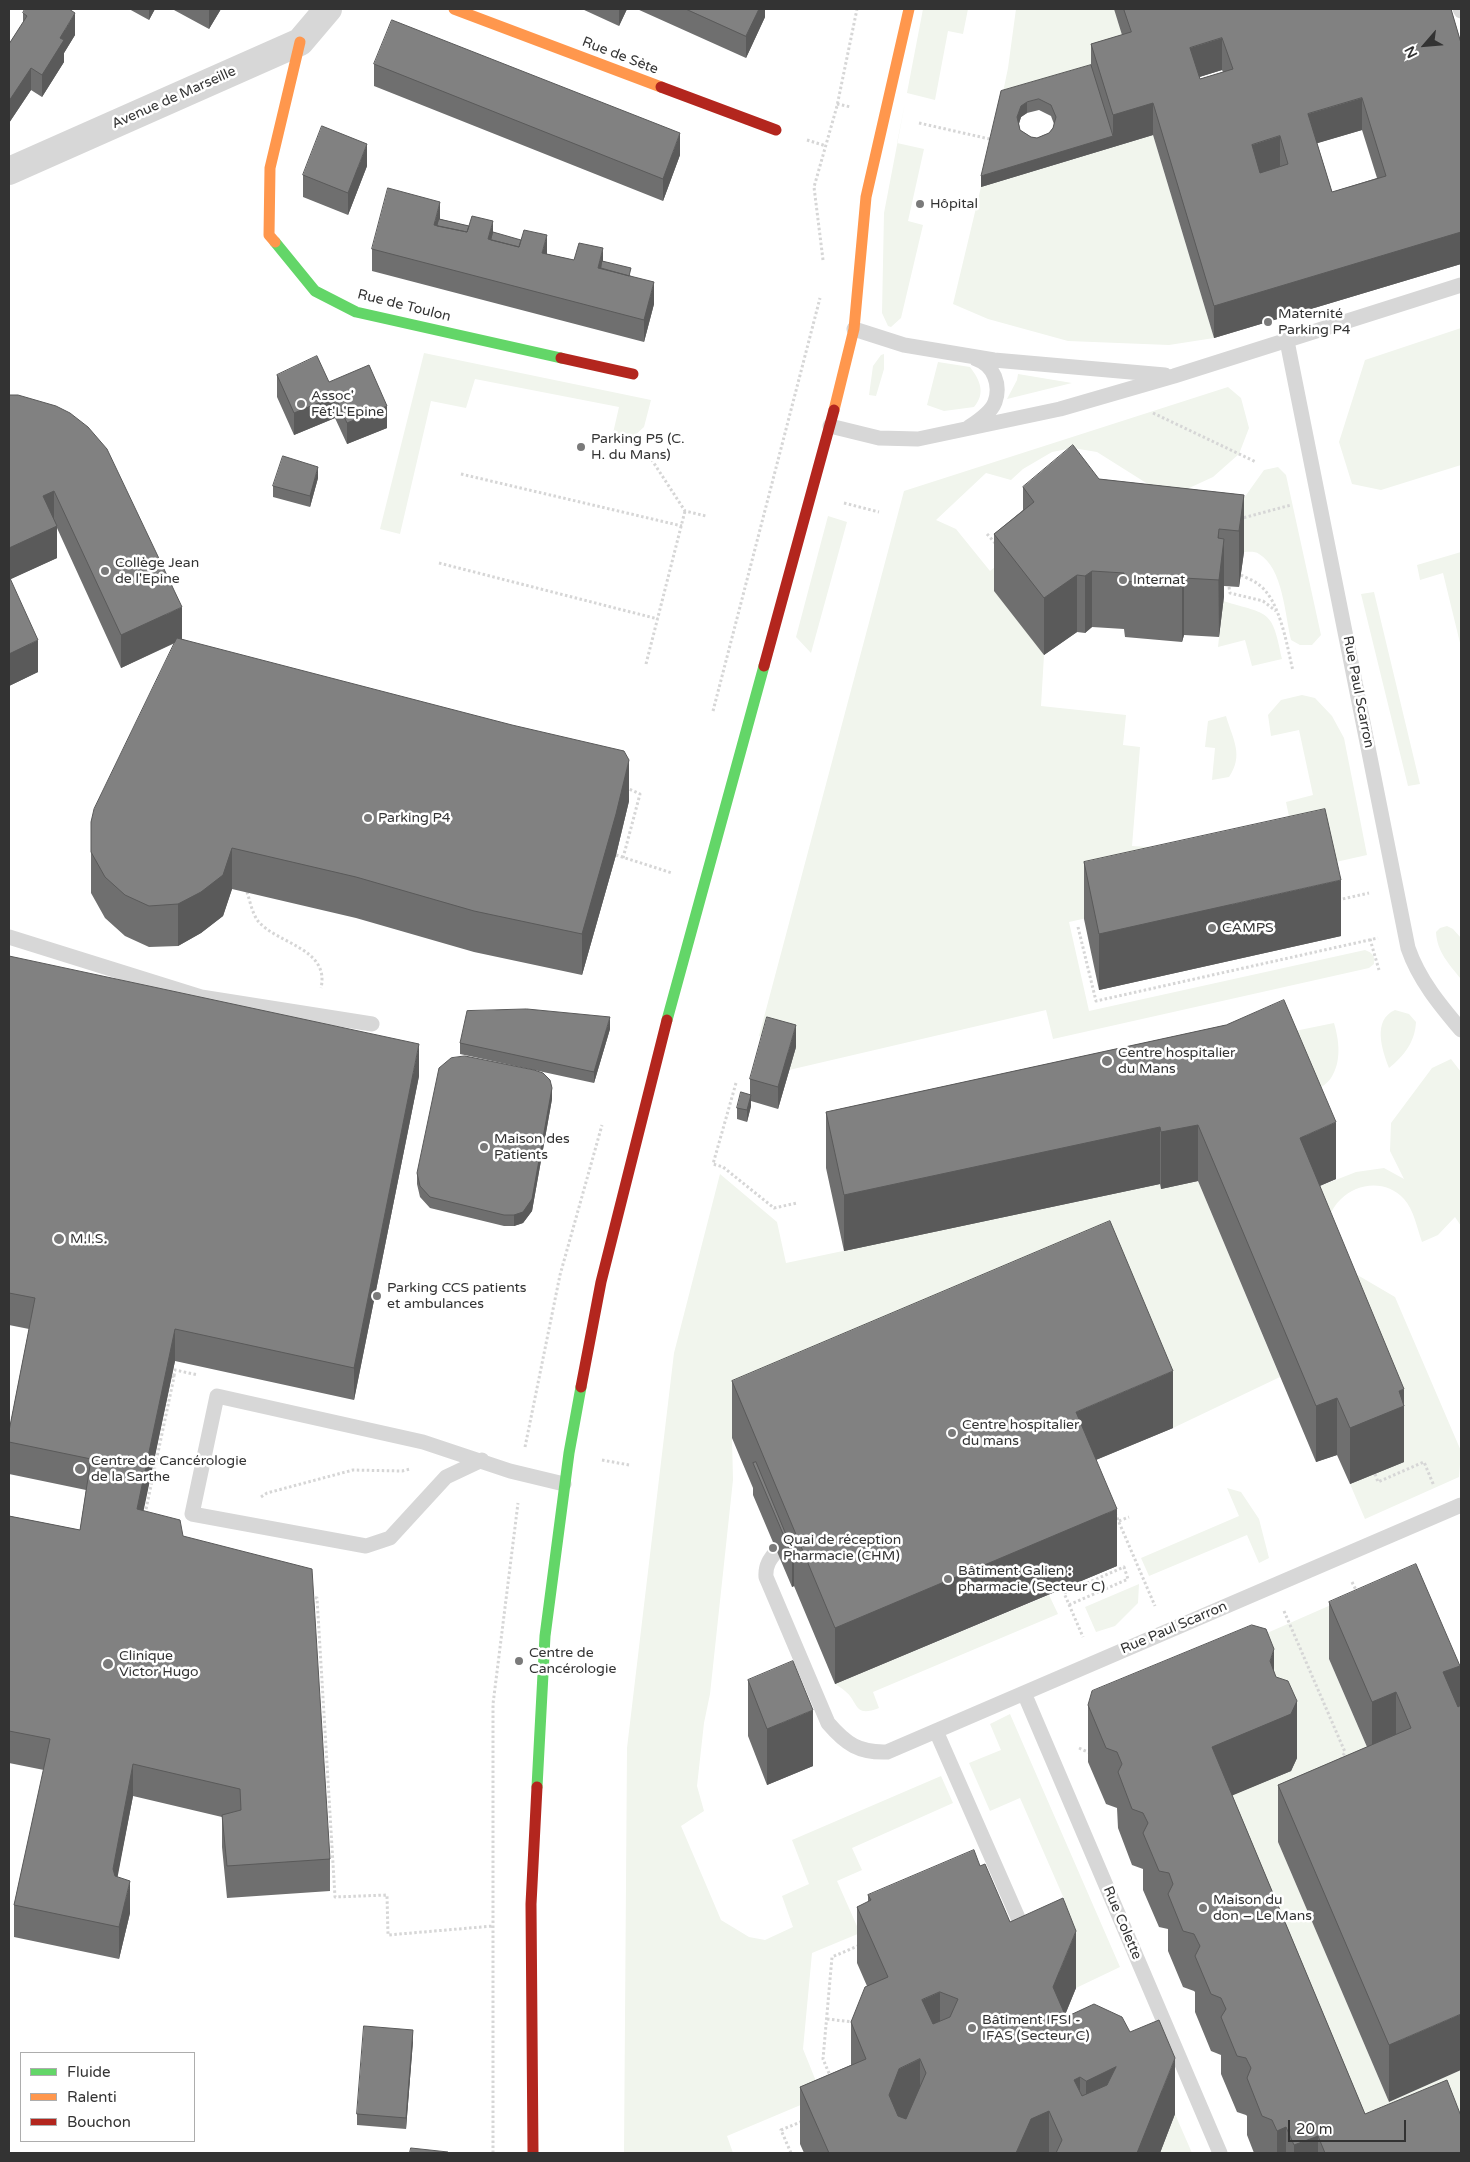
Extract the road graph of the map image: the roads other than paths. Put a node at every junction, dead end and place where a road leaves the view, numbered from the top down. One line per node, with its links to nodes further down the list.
1 (328, 9): 4 (street, Avenue de Marseille)
2 (454, 9): 5 (street, Rue de Sète)
3 (909, 9): 8 (street)
4 (300, 42): 6 (street, Avenue de Marseille); 11 (street, Rue de Toulon)
5 (776, 130)
6 (9, 171)
7 (1461, 285): 9 (lane)
8 (854, 329): 10 (lane); 13 (street)
9 (1287, 340): 12 (lane); 17 (lane, Rue Paul Scarron)
10 (961, 354): 12 (lane); 14 (lane)
11 (633, 374)
12 (1174, 376): 14 (lane)
13 (830, 426): 14 (lane); 19 (street)
14 (963, 430)
15 (9, 937): 16 (lane)
16 (372, 1024)
17 (1461, 1030)
18 (482, 1460): 18 (lane); 19 (lane)
19 (564, 1484): 25 (street)
20 (1461, 1505): 22 (lane, Rue Paul Scarron)
21 (779, 1548): 23 (lane, Rue Paul Scarron)
22 (1024, 1693): 23 (lane, Rue Paul Scarron); 26 (lane, Rue Colette)
23 (936, 1731): 24 (lane)
24 (1019, 1920)
25 (533, 2153)
26 (1220, 2153)

